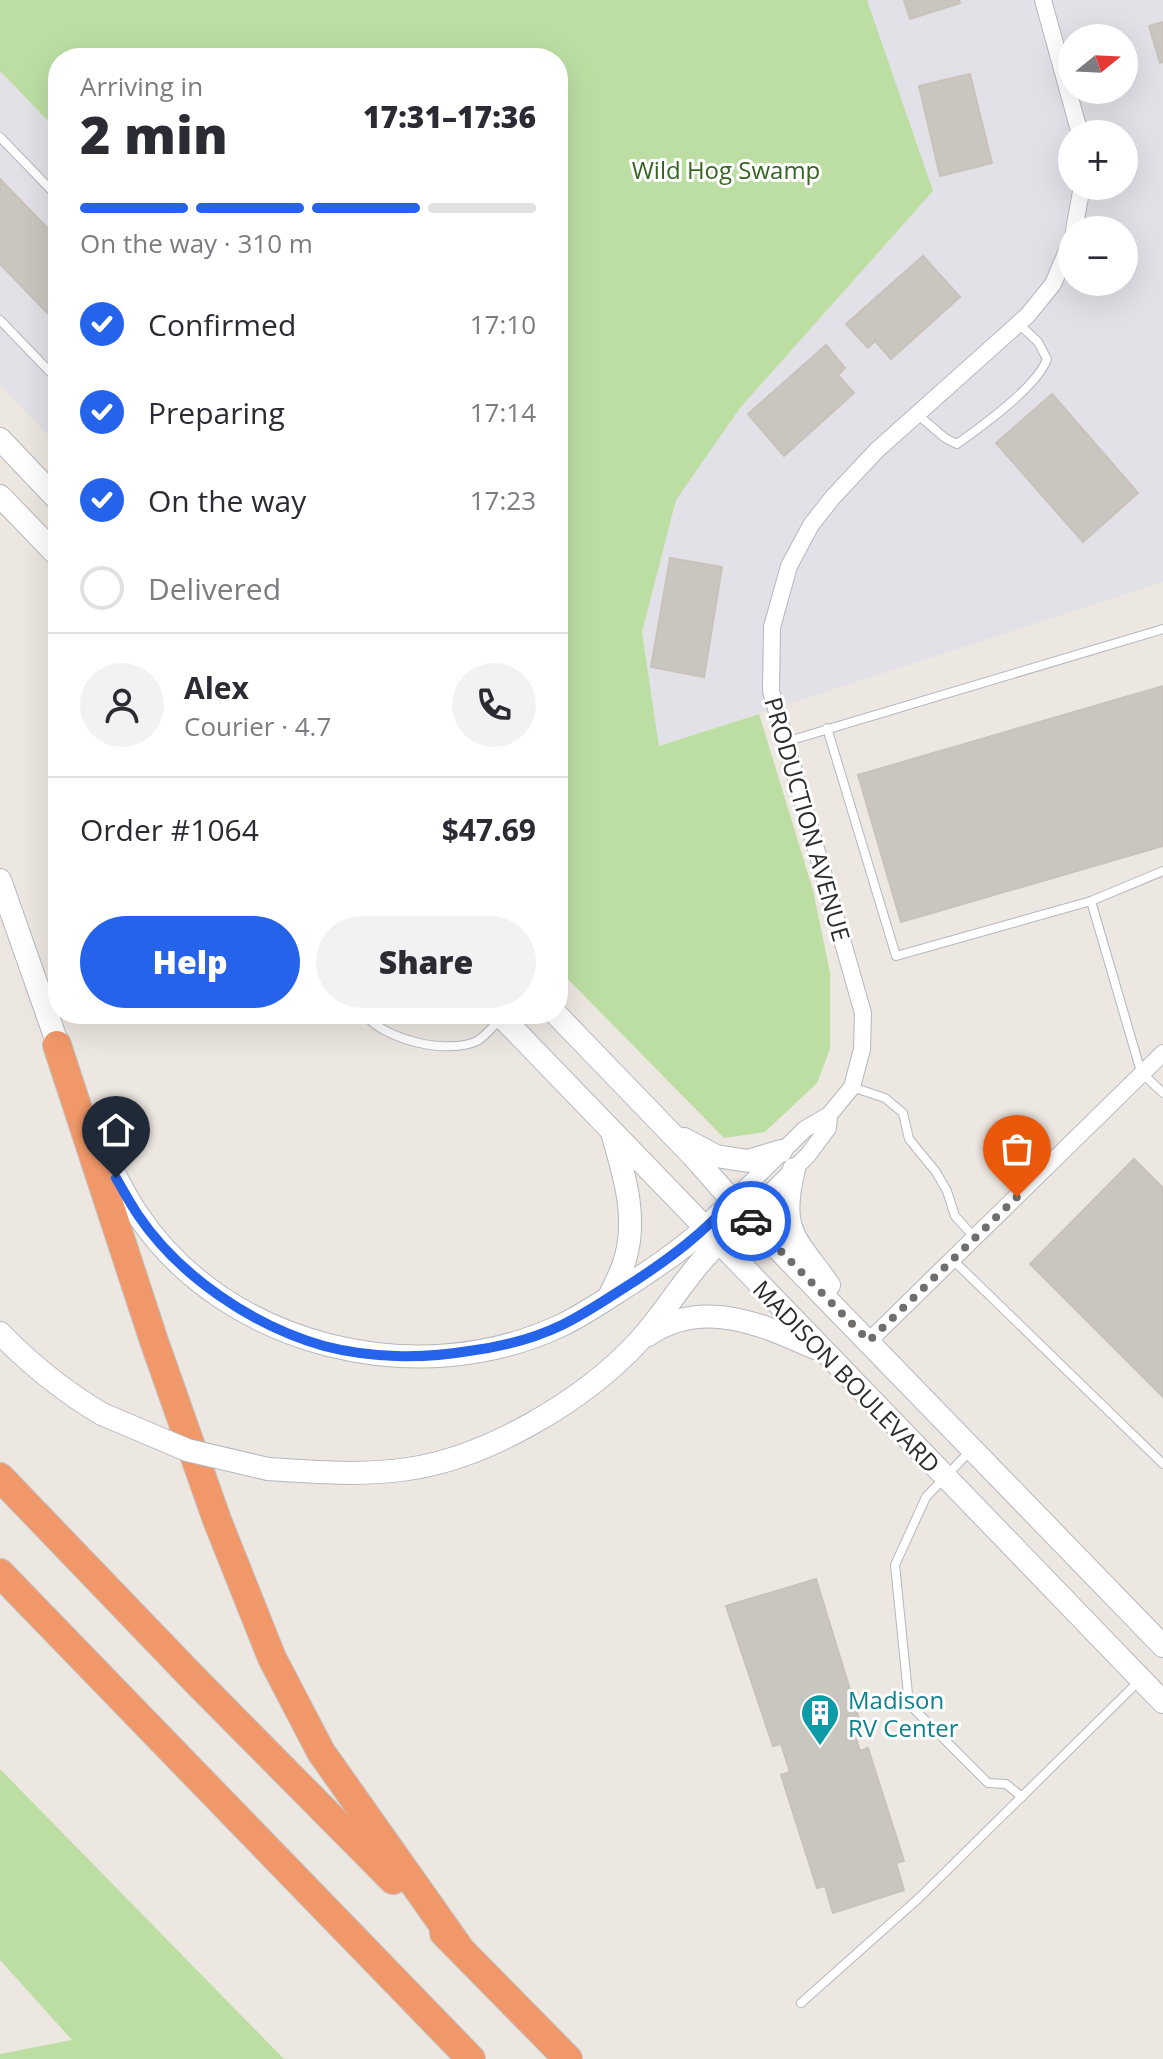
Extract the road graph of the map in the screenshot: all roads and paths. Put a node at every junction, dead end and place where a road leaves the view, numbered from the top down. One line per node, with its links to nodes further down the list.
1 (1043, 0): 2 (street)
2 (1076, 120)
3 (0, 137): 4 (lane)
4 (48, 187)
5 (1058, 272): 7 (street, PRODUCTION AVENUE)
6 (0, 320): 8 (lane)
7 (1019, 324): 9 (street, PRODUCTION AVENUE); 9 (lane)
8 (48, 370)
9 (918, 415): 16 (street, PRODUCTION AVENUE)
10 (0, 439): 11 (main road)
11 (48, 489)
12 (0, 496): 13 (main road)
13 (48, 546)
14 (1163, 629): 15 (lane)
15 (827, 728): 16 (lane); 19 (lane)
16 (785, 742): 29 (street, PRODUCTION AVENUE)
17 (1163, 871): 19 (lane)
18 (0, 880): 20 (main road)
19 (1091, 901): 28 (lane)
20 (48, 1019)
21 (50, 1024): 26 (main road)
22 (381, 1024): 23 (lane)
23 (494, 1024)
24 (511, 1024): 31 (main road, MADISON BOULEVARD)
25 (566, 1024): 32 (main road, MADISON BOULEVARD)
26 (57, 1045): 38 (main road); 51 (highway)
27 (1163, 1053): 28 (street)
28 (1141, 1072): 30 (lane); 36 (street)
29 (852, 1087): 33 (street, PRODUCTION AVENUE); 36 (lane)
30 (1163, 1093)
31 (612, 1131): 35 (main road, MADISON BOULEVARD); 38 (main road)
32 (669, 1131): 33 (main road); 34 (main road, MADISON BOULEVARD)
33 (788, 1160): 34 (street, PRODUCTION AVENUE); 41 (main road)
34 (740, 1208): 35 (main road); 41 (main road, MADISON BOULEVARD)
35 (713, 1236): 38 (main road); 40 (main road); 42 (main road, MADISON BOULEVARD)
36 (975, 1238): 37 (street)
37 (953, 1260): 41 (street); 44 (lane)
38 (609, 1297)
39 (0, 1333): 40 (main road, bridge)
40 (640, 1340): 42 (main road)
41 (869, 1341): 43 (main road, MADISON BOULEVARD)
42 (825, 1352): 45 (main road, MADISON BOULEVARD)
43 (973, 1449): 45 (lane); 48 (main road, MADISON BOULEVARD)
44 (1163, 1464)
45 (944, 1476): 49 (main road, MADISON BOULEVARD); 50 (lane)
46 (0, 1477): 51 (highway)
47 (0, 1573): 53 (highway)
48 (1163, 1646)
49 (1155, 1690): 50 (lane)
50 (1022, 1797): 52 (lane)
51 (458, 1946): 54 (highway)
52 (801, 2003)
53 (471, 2059)
54 (568, 2059)

